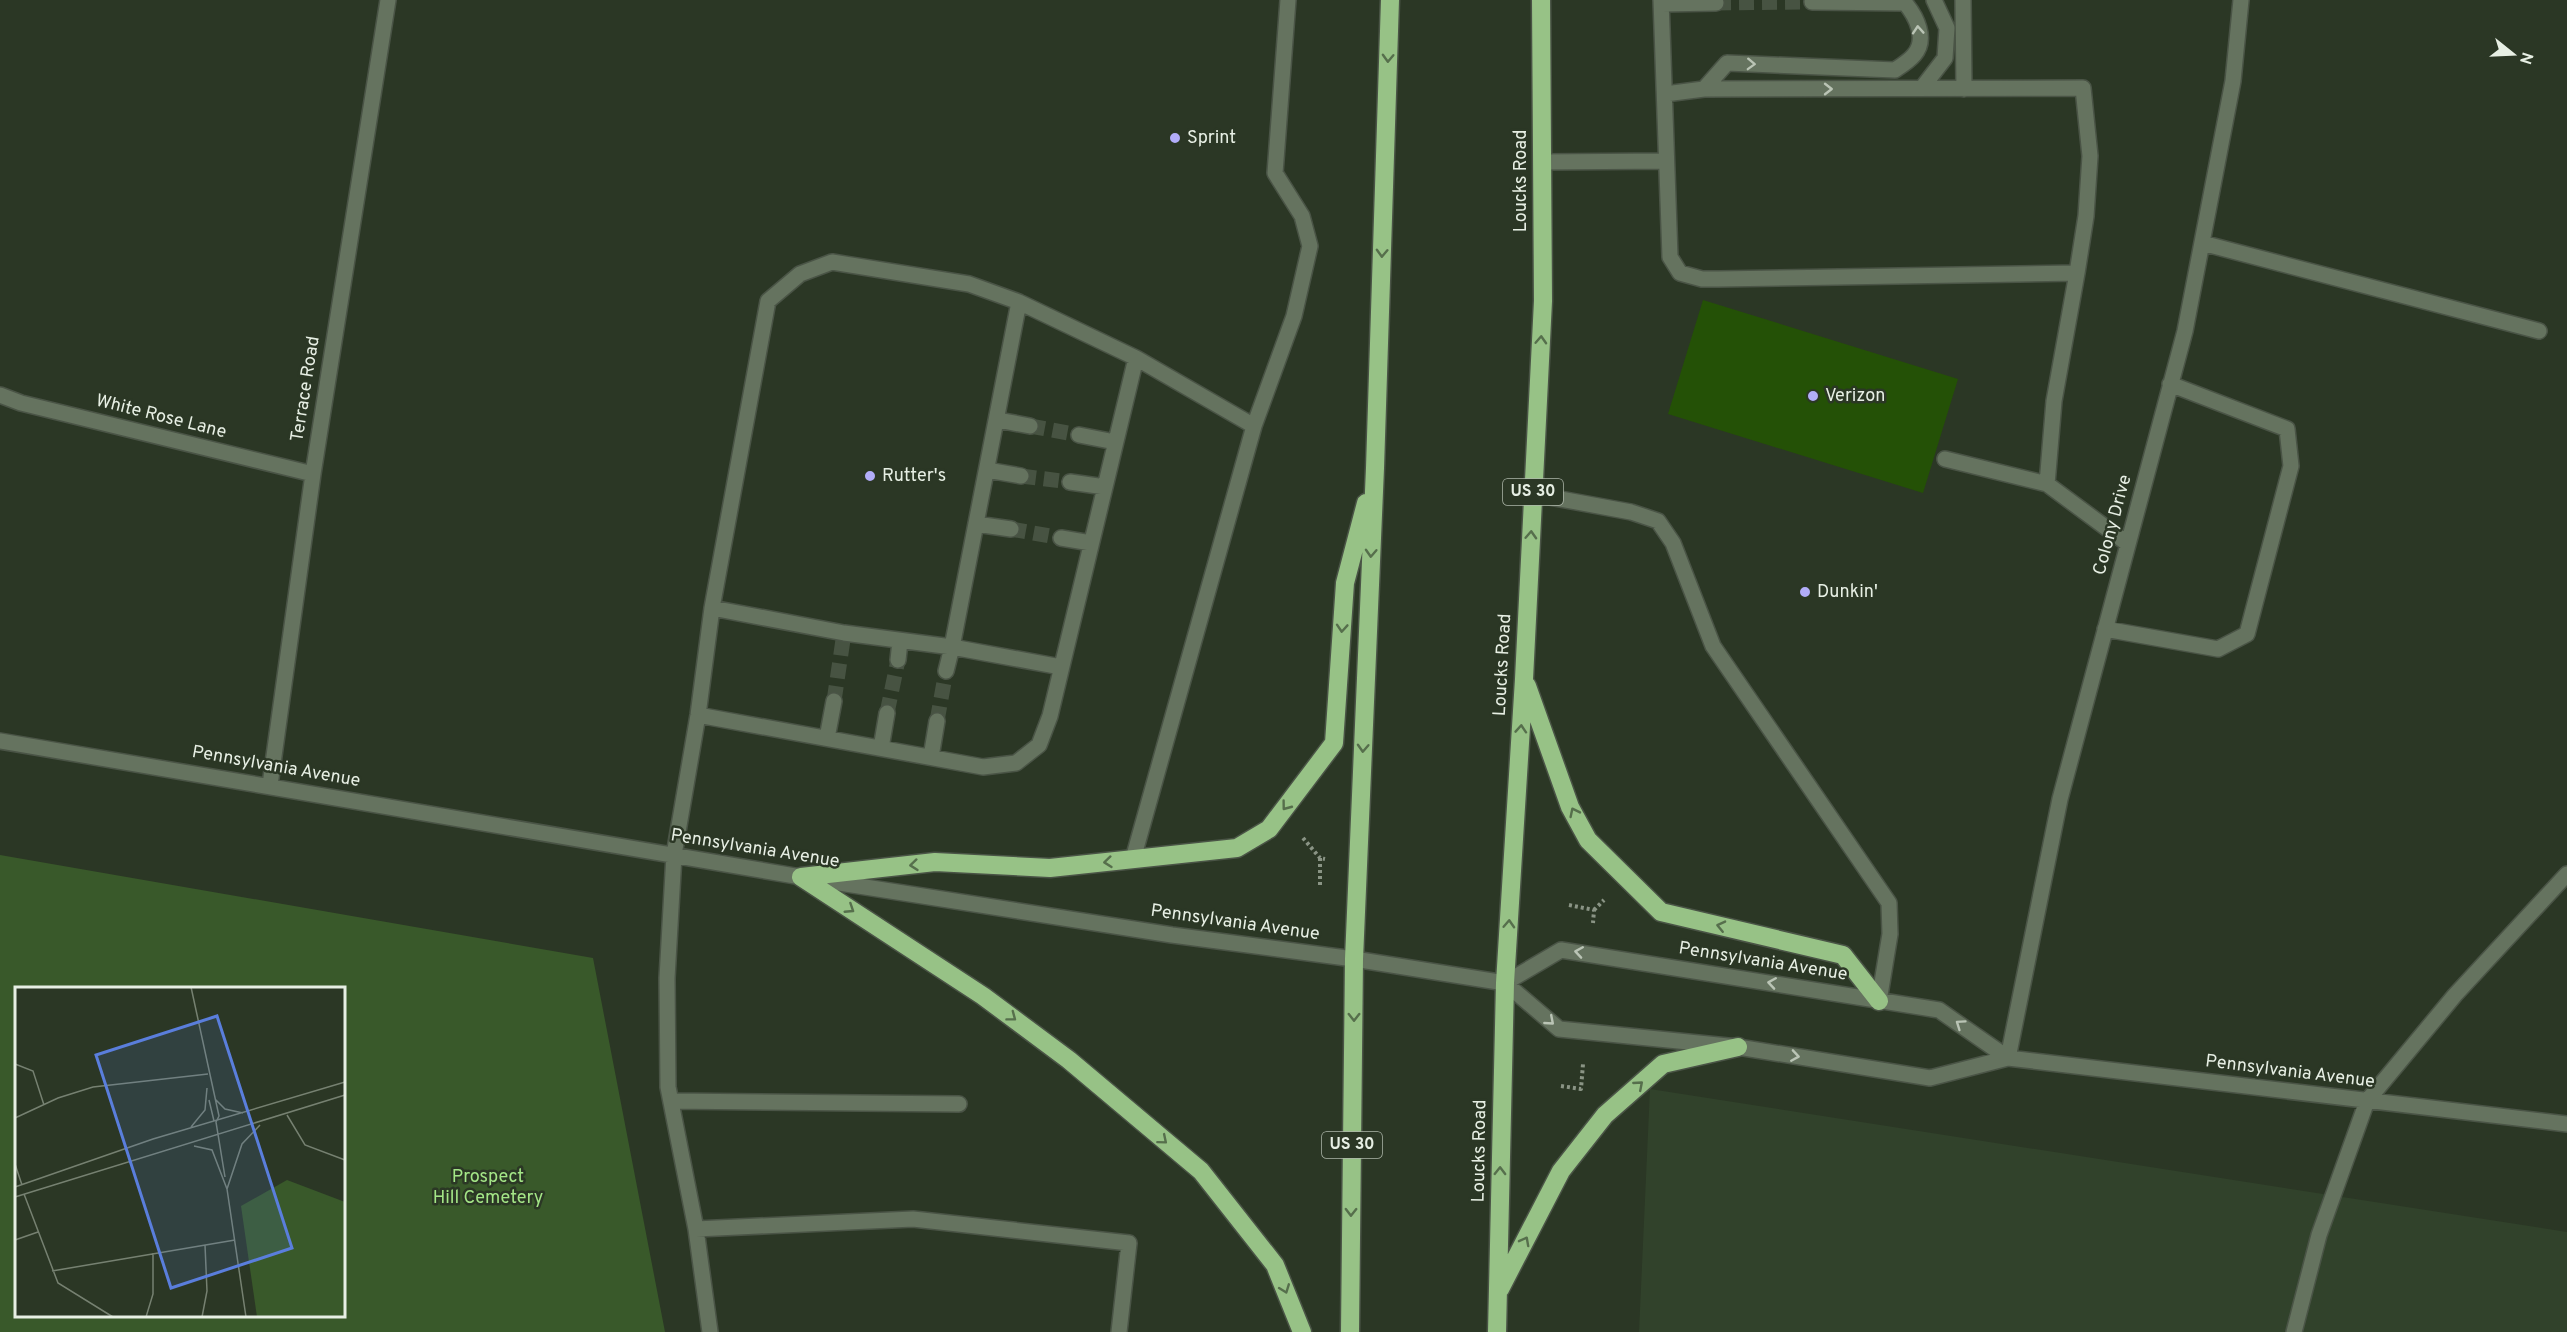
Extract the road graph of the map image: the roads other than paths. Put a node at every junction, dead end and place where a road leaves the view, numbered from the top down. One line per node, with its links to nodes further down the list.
1 (388, 0): 32 (street, Terrace Road)
2 (1287, 0): 26 (street)
3 (1390, 0): 30 (highway, US 30, one-way to 30)
4 (1541, 0): 16 (highway, Loucks Road / US 30)
5 (1934, 0): 11 (street)
6 (1963, 0): 13 (street)
7 (2241, 0): 17 (street, Colony Drive)
8 (1662, 2): 10 (street); 14 (street)
9 (1812, 2): 12 (street, one-way to 9)
10 (1716, 3)
11 (1922, 88): 12 (street, one-way to 11); 13 (street)
12 (1704, 89): 14 (street)
13 (1964, 89): 18 (street)
14 (1665, 94): 15 (street)
15 (1666, 161): 16 (street); 18 (street)
16 (1542, 162): 37 (highway, Loucks Road / US 30, one-way to 16)
17 (2202, 243): 20 (street); 22 (street, Colony Drive)
18 (2077, 273): 35 (street)
19 (1019, 302): 21 (street); 24 (street); 43 (street)
20 (2539, 331)
21 (1136, 358): 26 (street); 28 (street)
22 (2170, 384): 42 (street, Colony Drive); 44 (street)
23 (0, 395): 32 (street, White Rose Lane)
24 (998, 420): 25 (street); 31 (street)
25 (1030, 426)
26 (1254, 426): 61 (street)
27 (1079, 435): 28 (street)
28 (1115, 442): 36 (street)
29 (1945, 459): 35 (street)
30 (1375, 468): 61 (highway, one-way to 61); 64 (highway, US 30, one-way to 64)
31 (987, 470): 33 (street); 38 (street)
32 (313, 474): 59 (street, Terrace Road)
33 (1021, 476)
34 (1070, 482): 36 (street)
35 (2047, 484): 42 (street)
36 (1104, 487): 41 (street)
37 (1533, 494): 50 (highway, Loucks Road / US 30, one-way to 37); 66 (street)
38 (976, 524): 39 (street); 46 (street)
39 (1011, 529)
40 (1061, 538): 41 (street)
41 (1091, 543): 48 (street)
42 (2128, 544): 44 (street, Colony Drive)
43 (712, 608): 45 (street); 53 (street)
44 (2105, 629): 68 (street, Colony Drive)
45 (900, 641): 46 (street); 47 (street)
46 (952, 646): 48 (street); 49 (street)
47 (898, 660)
48 (1061, 667): 58 (street)
49 (946, 671)
50 (1524, 679): 65 (highway, Loucks Road / US 30, one-way to 50); 66 (highway, one-way to 50)
51 (834, 701): 55 (street)
52 (887, 713): 57 (street)
53 (698, 715): 55 (street); 60 (street)
54 (937, 721): 58 (street)
55 (826, 738): 57 (street)
56 (0, 741): 59 (street, Pennsylvania Avenue)
57 (881, 748): 58 (street)
58 (931, 757)
59 (270, 785): 60 (street, Pennsylvania Avenue)
60 (674, 855): 63 (street, Pennsylvania Avenue); 69 (street)
61 (1132, 859): 63 (highway, one-way to 63)
62 (2567, 874): 70 (street)
63 (801, 877): 64 (street, Pennsylvania Avenue); 77 (highway, one-way to 77)
64 (1354, 959): 65 (street, Pennsylvania Avenue); 78 (highway, US 30, one-way to 78)
65 (1505, 982): 66 (street, Pennsylvania Avenue, one-way to 65); 67 (street, Pennsylvania Avenue, one-way to 67); 74 (highway, Loucks Road / US 30, one-way to 65)
66 (1879, 1001): 68 (street, Pennsylvania Avenue, one-way to 66)
67 (1738, 1047): 68 (street, Pennsylvania Avenue, one-way to 68); 74 (highway, one-way to 67)
68 (2008, 1058): 70 (street, Pennsylvania Avenue)
69 (671, 1101): 71 (street); 73 (street)
70 (2367, 1101): 72 (street, Pennsylvania Avenue); 80 (street)
71 (959, 1104)
72 (2567, 1124)
73 (696, 1230): 75 (street); 76 (street)
74 (1498, 1293): 79 (highway, Loucks Road / US 30)
75 (710, 1332)
76 (1119, 1332)
77 (1302, 1332)
78 (1350, 1332)
79 (1497, 1332)
80 (2294, 1332)

